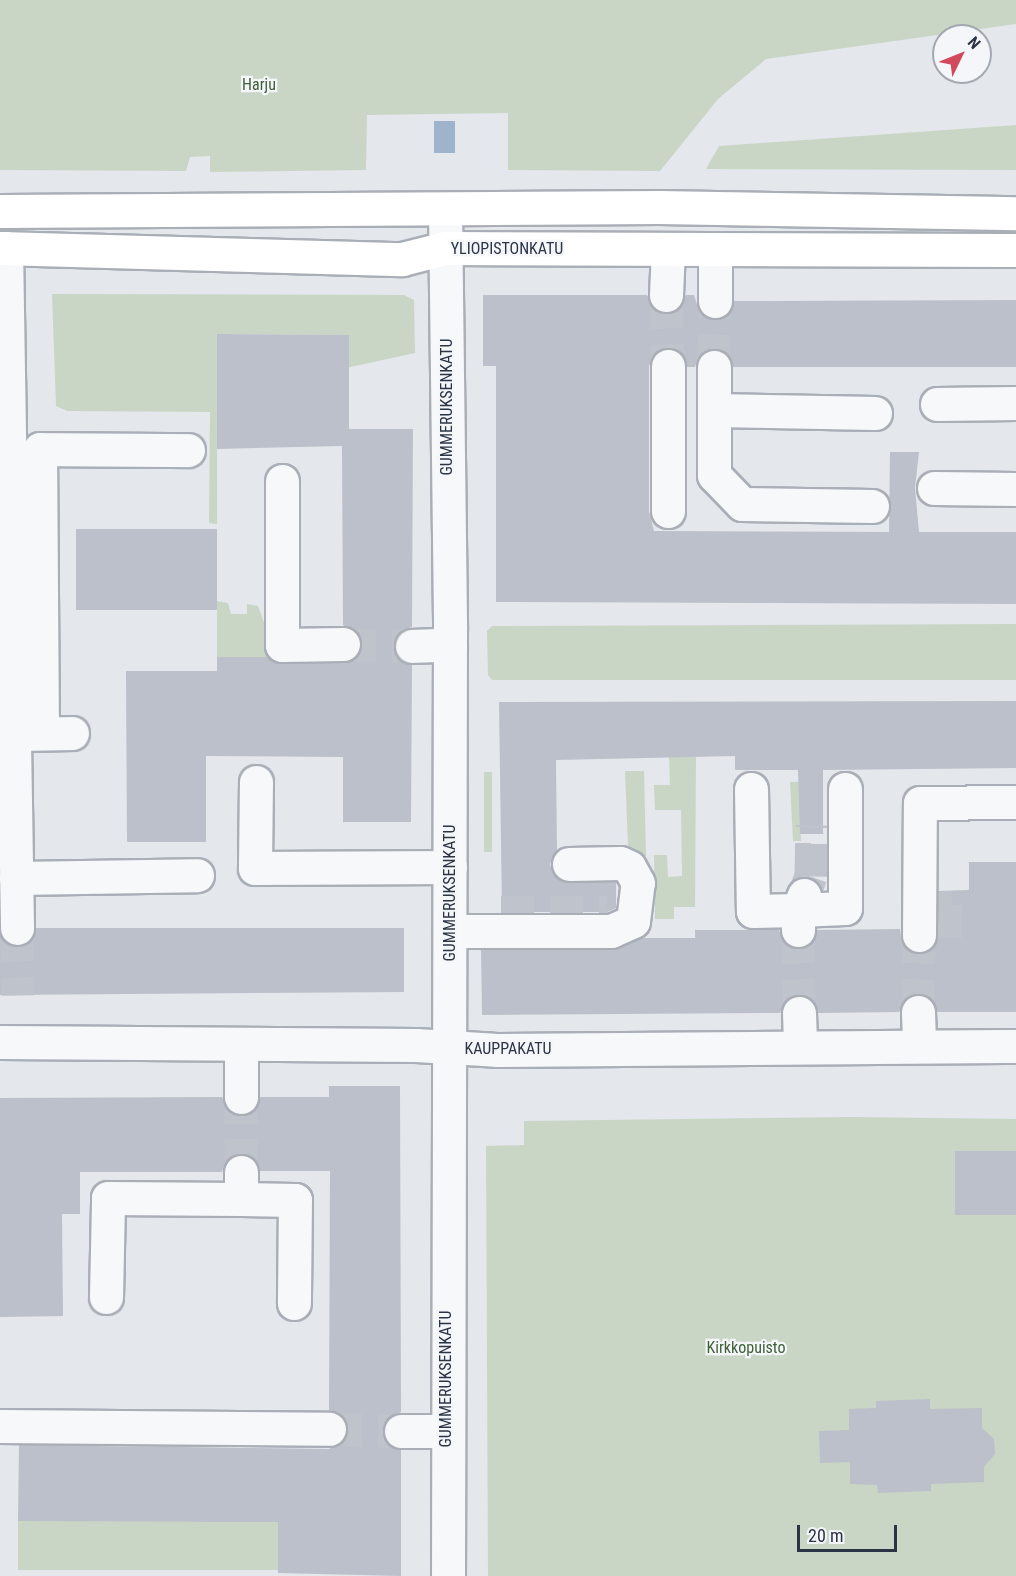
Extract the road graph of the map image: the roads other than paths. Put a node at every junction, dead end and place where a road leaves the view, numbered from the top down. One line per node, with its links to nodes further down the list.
1 (445, 210): 2 (main road); 3 (main road); 5 (street, GUMMERUKSENKATU)
2 (0, 211)
3 (1016, 213)
4 (3, 248): 5 (main road, YLIOPISTONKATU); 26 (street)
5 (445, 248): 6 (main road, YLIOPISTONKATU); 24 (street, GUMMERUKSENKATU)
6 (668, 249): 7 (main road, YLIOPISTONKATU); 9 (street)
7 (715, 250): 8 (main road, YLIOPISTONKATU); 10 (street)
8 (1016, 250)
9 (666, 295)
10 (715, 301)
11 (668, 366): 22 (street)
12 (714, 368): 15 (street)
13 (1016, 403): 14 (street)
14 (937, 404)
15 (714, 410): 16 (street); 21 (street)
16 (875, 413)
17 (188, 450): 26 (street)
18 (282, 481): 23 (street)
19 (934, 488): 20 (street)
20 (1016, 489)
21 (872, 507)
22 (668, 511)
23 (343, 644)
24 (450, 645): 25 (street); 33 (street, GUMMERUKSENKATU)
25 (412, 646)
26 (42, 734): 36 (street)
27 (256, 782): 33 (street)
28 (751, 789): 29 (street)
29 (845, 789)
30 (1016, 802): 31 (street)
31 (936, 803): 35 (street); 39 (street)
32 (569, 864): 38 (street)
33 (450, 867): 38 (street, GUMMERUKSENKATU)
34 (197, 875): 36 (street)
35 (935, 891)
36 (12, 903)
37 (501, 912): 38 (street)
38 (450, 923): 47 (street, GUMMERUKSENKATU)
39 (919, 935)
40 (918, 1012): 45 (street)
41 (799, 1013): 44 (street)
42 (0, 1042): 43 (street, KAUPPAKATU)
43 (241, 1044): 47 (street, KAUPPAKATU); 48 (street)
44 (800, 1046): 45 (street, KAUPPAKATU); 47 (street, KAUPPAKATU)
45 (919, 1046): 46 (street, KAUPPAKATU)
46 (1016, 1046)
47 (450, 1048): 54 (street, GUMMERUKSENKATU)
48 (241, 1097)
49 (106, 1297): 50 (street)
50 (294, 1303)
51 (0, 1426): 52 (street)
52 (329, 1429)
53 (401, 1431): 54 (street)
54 (445, 1431): 55 (street, GUMMERUKSENKATU)
55 (448, 1576)

